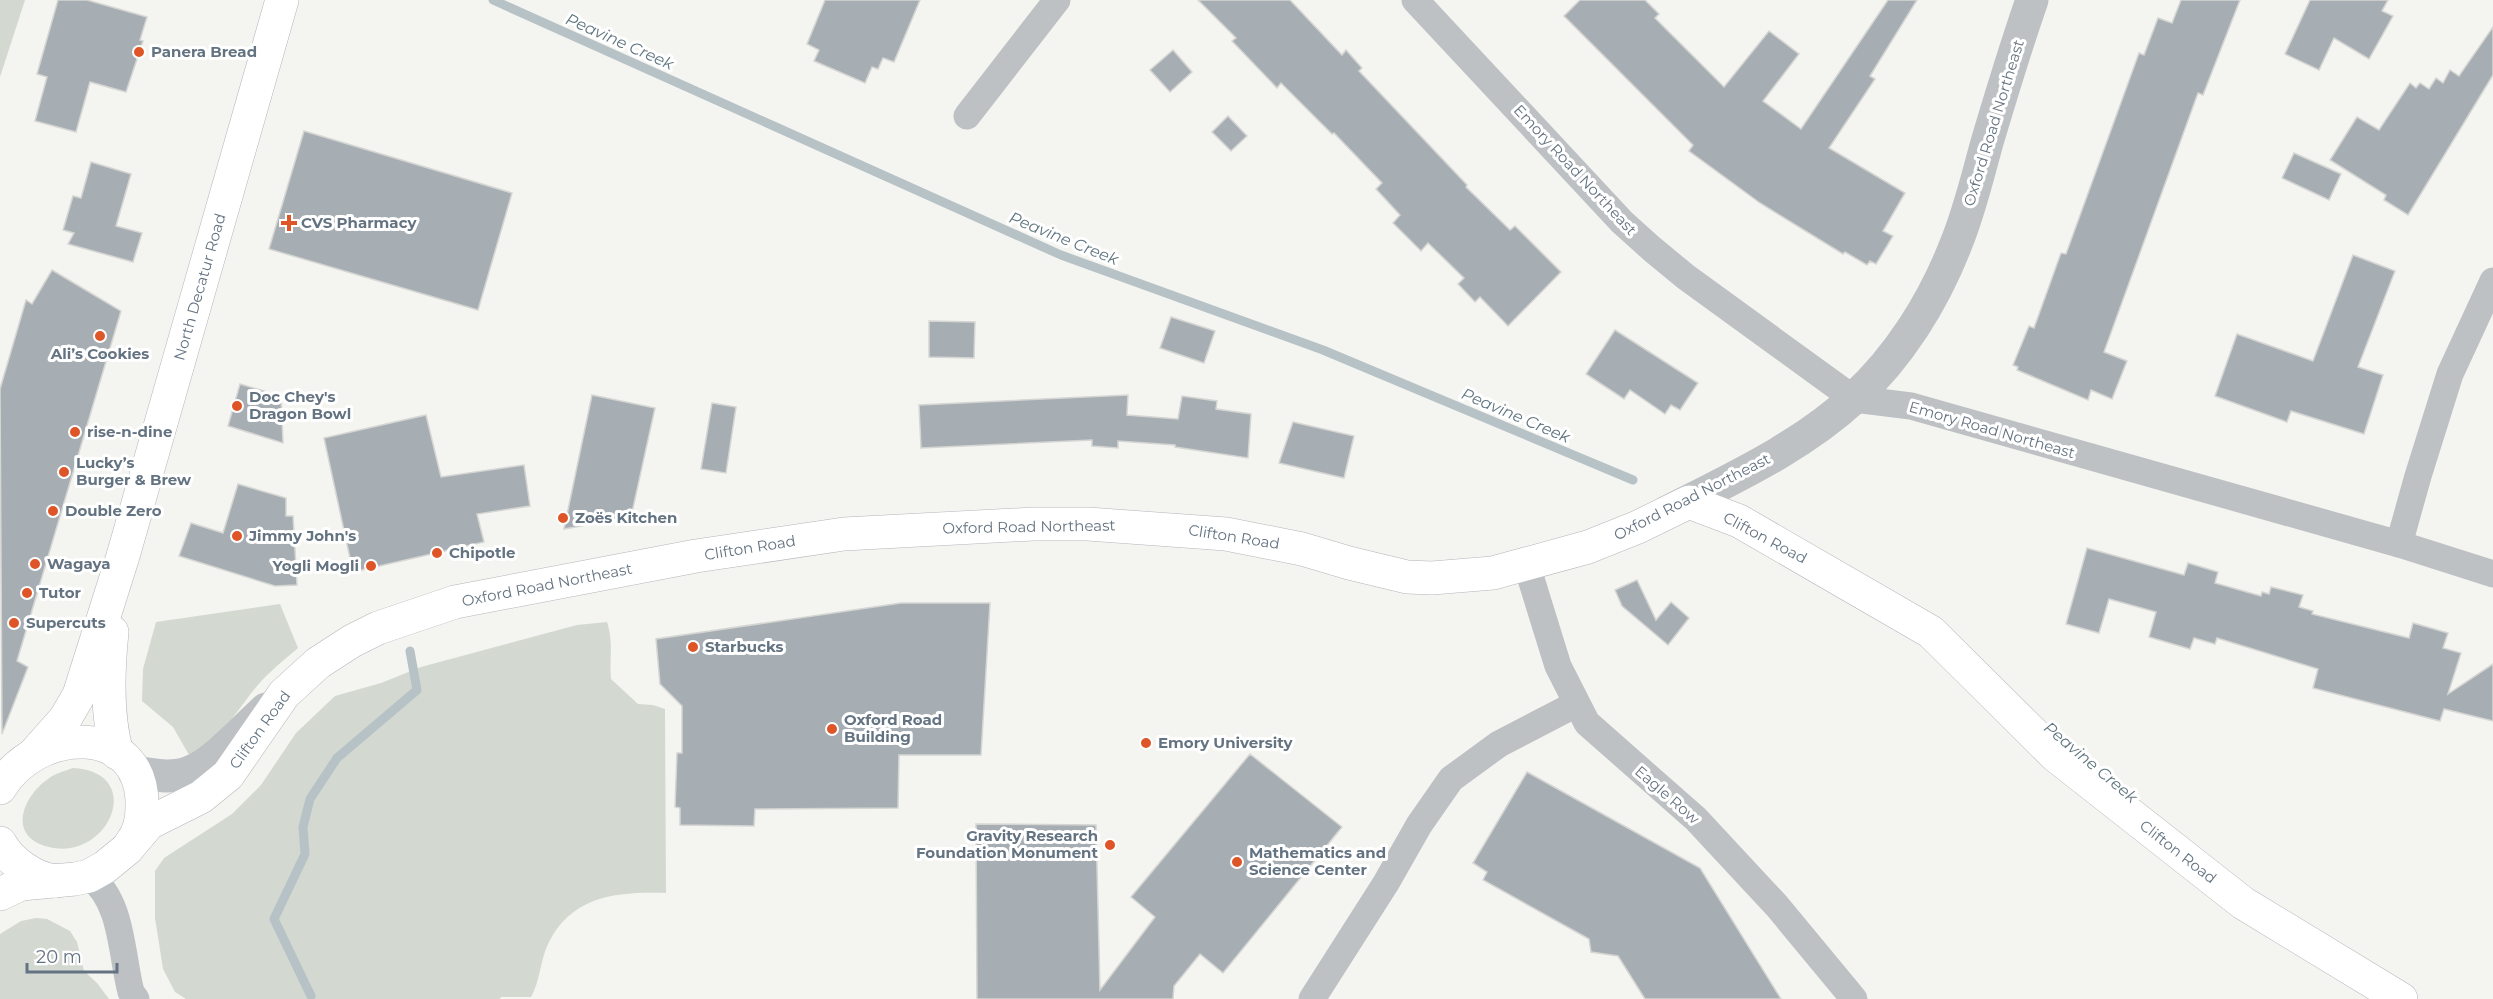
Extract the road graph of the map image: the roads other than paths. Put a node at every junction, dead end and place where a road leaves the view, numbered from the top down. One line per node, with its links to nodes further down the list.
1 (282, 0): 14 (main road, North Decatur Road)
2 (1057, 0): 5 (street)
3 (1415, 0): 7 (street, Emory Road Northeast)
4 (2032, 0): 7 (street, Oxford Road Northeast)
5 (967, 116)
6 (2493, 281): 11 (street)
7 (1854, 399): 9 (street, Oxford Road Northeast); 11 (street, Emory Road Northeast)
8 (1033, 524): 10 (main road); 17 (street, Oxford Road Northeast)
9 (1638, 527): 12 (street, Oxford Road Northeast); 30 (main road, Clifton Road)
10 (856, 534): 18 (street, Oxford Road Northeast)
11 (2399, 544): 16 (street, Emory Road Northeast)
12 (1588, 547): 13 (main road)
13 (1527, 566): 15 (street); 19 (street, Eagle Row)
14 (118, 573): 20 (main road, North Decatur Road); 21 (main road, North Decatur Road)
15 (1493, 573): 17 (main road)
16 (2493, 574)
17 (1432, 578)
18 (284, 694): 20 (street, Oxford Road Northeast); 22 (street, Oxford Road Northeast)
19 (1576, 704): 28 (street); 29 (street, Eagle Row)
20 (126, 762): 21 (main road); 22 (main road, North Decatur Road)
21 (11, 772)
22 (136, 837): 24 (main road)
23 (0, 843): 25 (main road)
24 (89, 876): 25 (main road); 27 (street)
25 (51, 880): 26 (main road)
26 (0, 894)
27 (136, 999)
28 (1312, 999)
29 (1854, 999)
30 (2402, 999)

